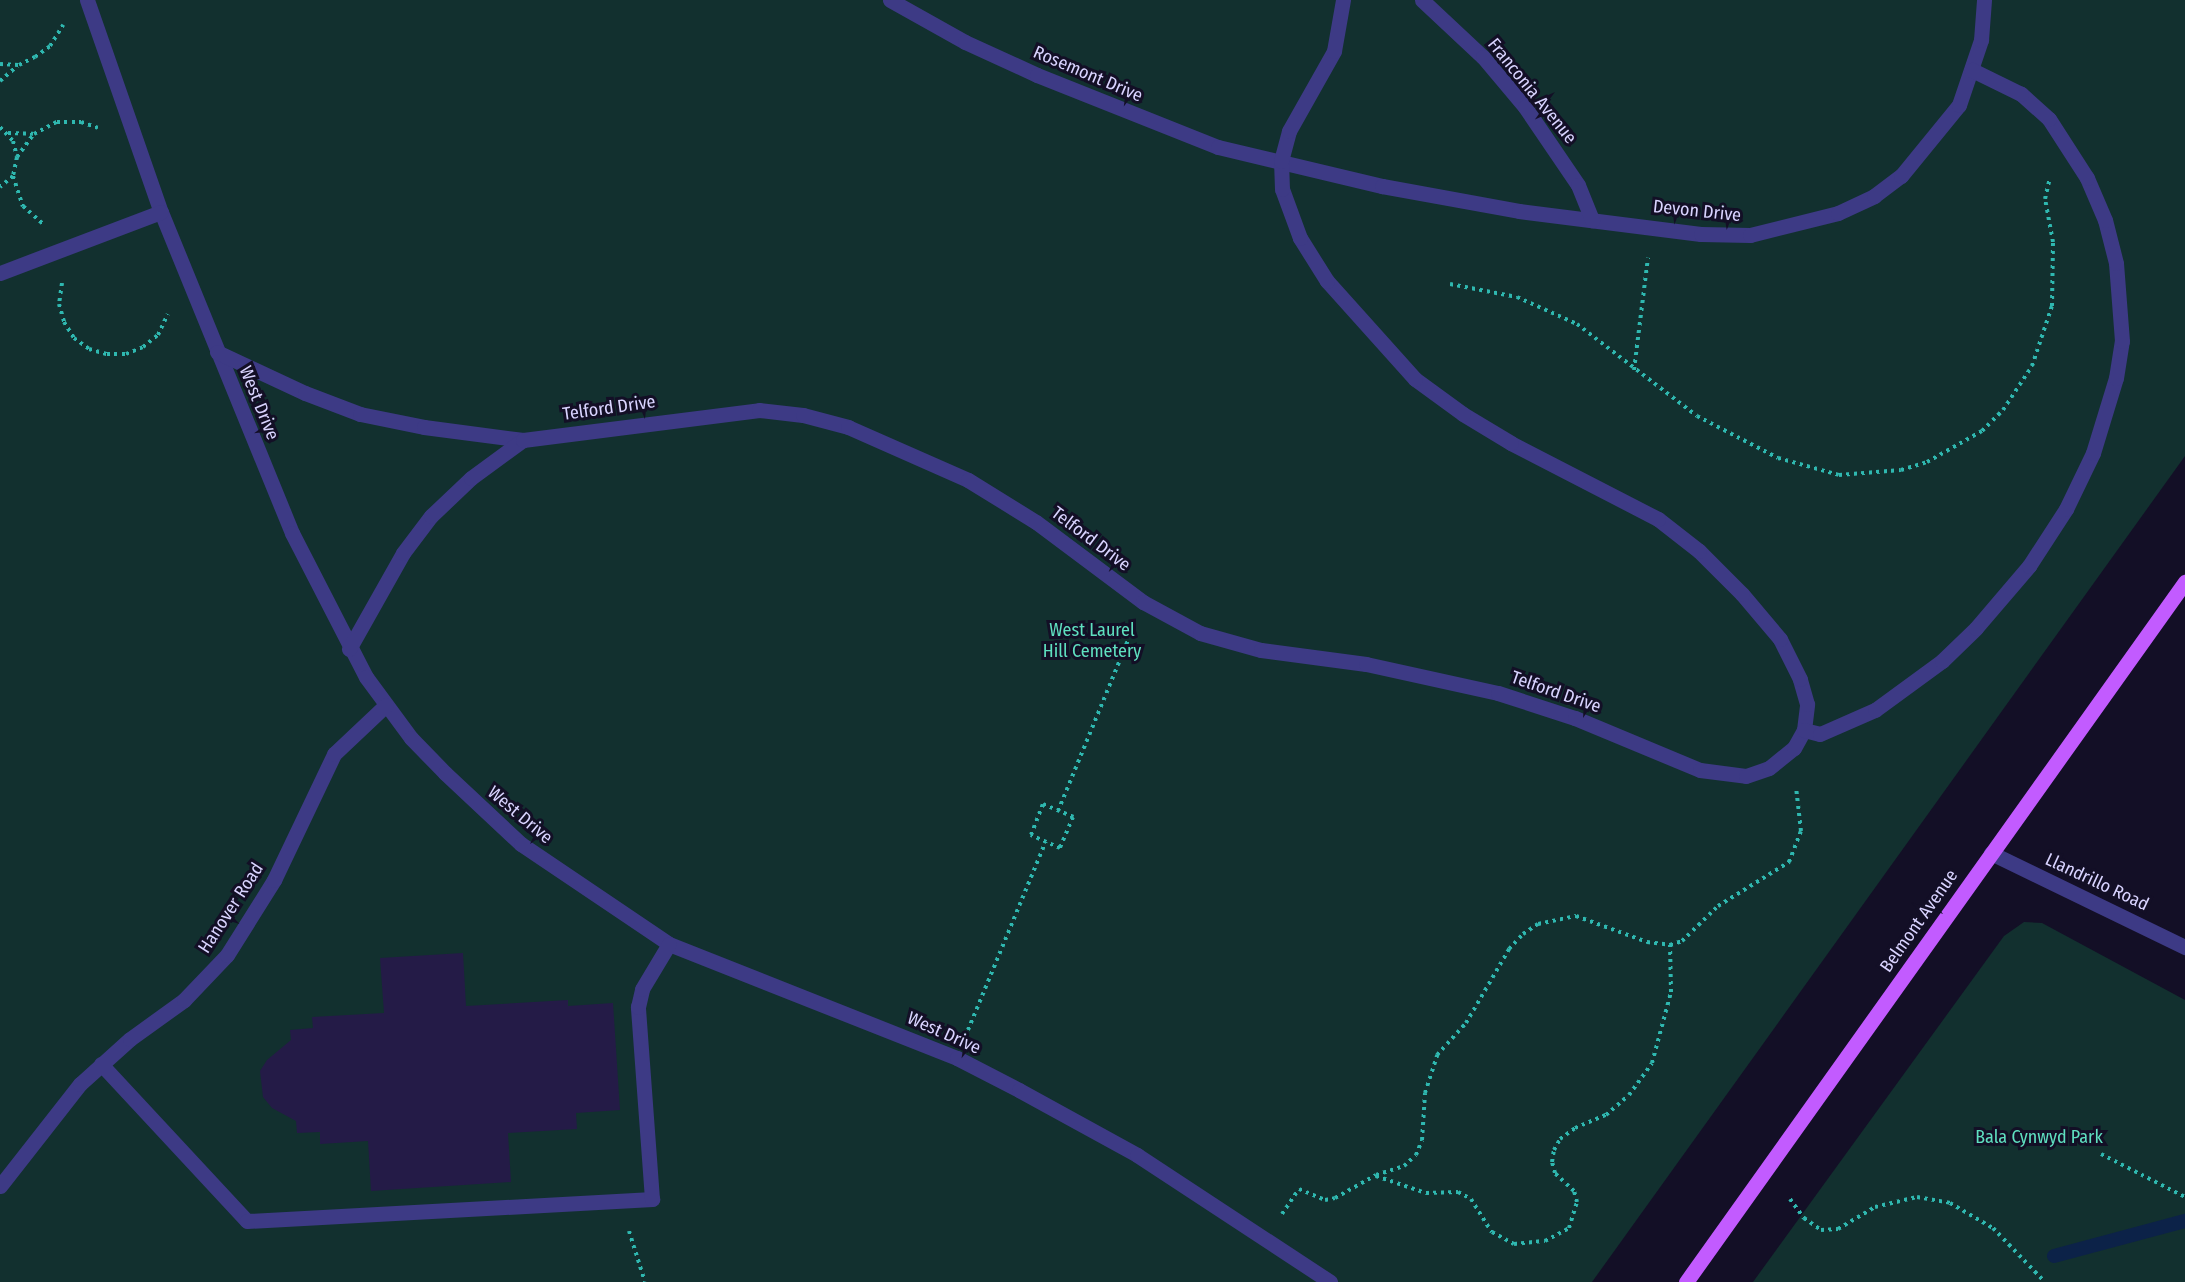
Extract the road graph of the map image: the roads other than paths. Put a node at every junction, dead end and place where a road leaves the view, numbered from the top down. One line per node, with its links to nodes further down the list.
1 (87, 0): 8 (street, West Drive)
2 (890, 0): 7 (street, Rosemont Drive)
3 (1343, 0): 7 (street)
4 (1422, 0): 9 (street, Franconia Avenue)
5 (1984, 0): 6 (street, Devon Drive)
6 (1972, 70): 9 (street, Devon Drive); 16 (street)
7 (1281, 161): 9 (street, Devon Drive); 16 (street)
8 (160, 212): 10 (street); 11 (street, West Drive)
9 (1592, 220)
10 (0, 273)
11 (217, 352): 12 (street, Telford Drive); 14 (street, West Drive)
12 (523, 440): 14 (street, Telford Drive); 16 (street, Telford Drive)
13 (2185, 582): 17 (main road, Belmont Avenue)
14 (349, 649): 15 (street, West Drive)
15 (386, 705): 18 (street, West Drive); 20 (street, Hanover Road)
16 (1804, 730)
17 (1991, 853): 19 (street, Llandrillo Road); 23 (main road, Belmont Avenue)
18 (669, 944): 20 (street); 22 (street, West Drive)
19 (2185, 947)
20 (101, 1065): 21 (street, Hanover Road)
21 (0, 1186)
22 (1330, 1282)
23 (1686, 1282)

